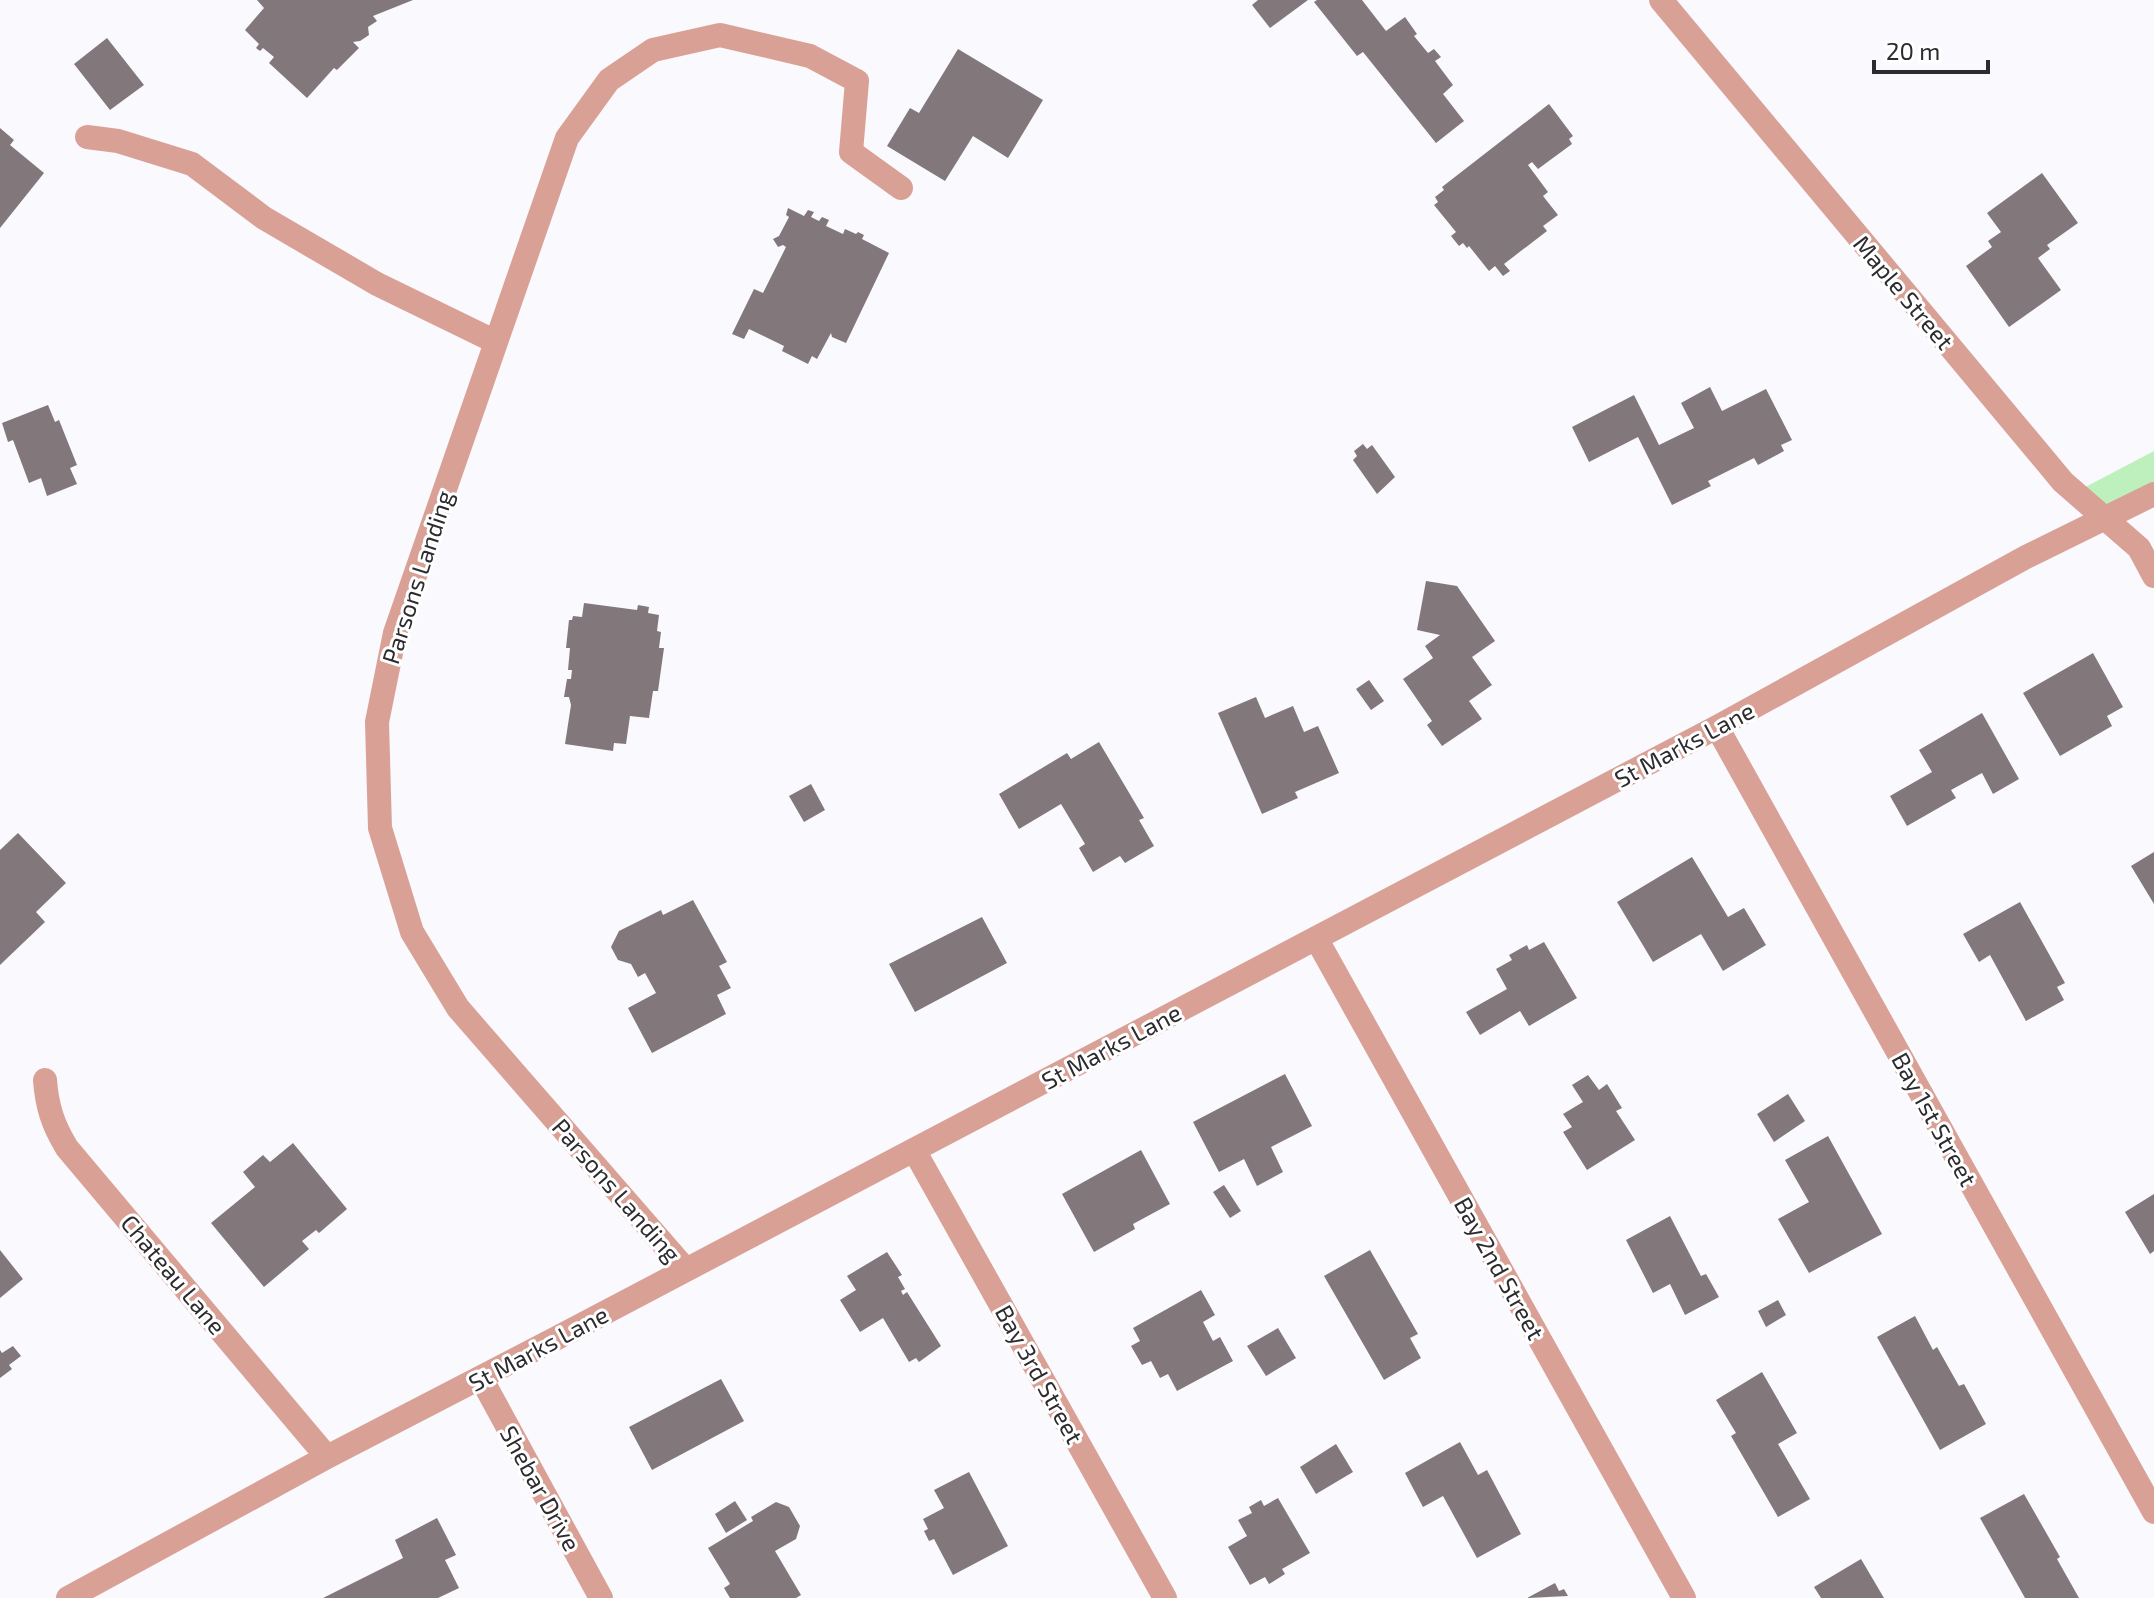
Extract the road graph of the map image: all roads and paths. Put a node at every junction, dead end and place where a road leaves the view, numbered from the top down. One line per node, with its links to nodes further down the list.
1 (1661, 0): 6 (street, Maple Street)
2 (87, 137): 4 (street)
3 (901, 188): 4 (street, Parsons Landing)
4 (496, 342): 12 (street, Parsons Landing)
5 (2154, 494): 6 (street, St Marks Lane)
6 (2105, 519): 7 (street, Maple Street); 8 (street, St Marks Lane)
7 (2154, 576)
8 (1717, 727): 9 (street, St Marks Lane); 15 (street, Bay 1st Street)
9 (1316, 938): 11 (street, St Marks Lane); 19 (street, Bay 2nd Street)
10 (45, 1080): 14 (street, Chateau Lane)
11 (914, 1150): 12 (street, St Marks Lane); 18 (street, Bay 3rd Street)
12 (686, 1270): 13 (street, St Marks Lane)
13 (481, 1378): 14 (street, St Marks Lane); 17 (street, Shebar Drive)
14 (327, 1457): 16 (street, St Marks Lane)
15 (2154, 1512)
16 (68, 1598)
17 (601, 1598)
18 (1165, 1598)
19 (1684, 1598)

